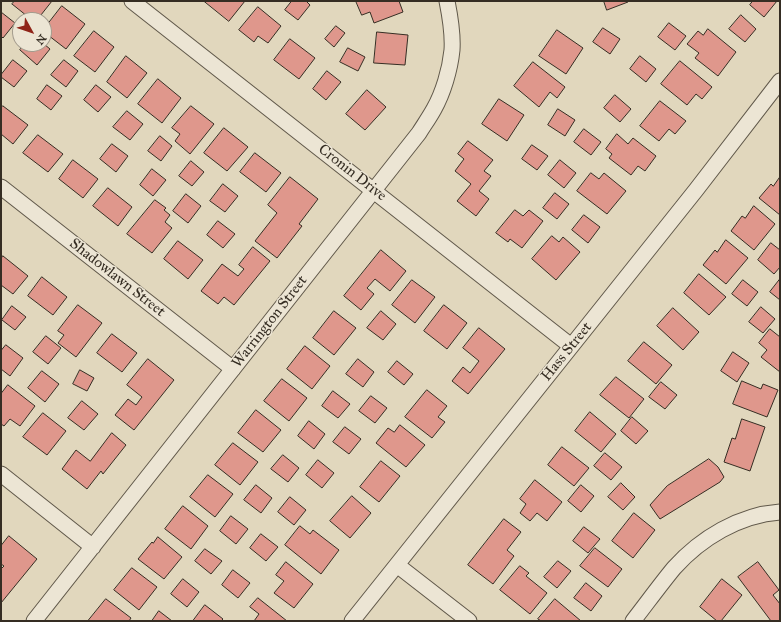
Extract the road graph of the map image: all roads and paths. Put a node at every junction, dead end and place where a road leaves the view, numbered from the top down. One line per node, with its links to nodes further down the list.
1 (132, 1): 5 (street, Cronin Drive)
2 (447, 1): 5 (street, Warrington Street)
3 (780, 81): 6 (street, Hass Street)
4 (1, 187): 7 (street, Shadowlawn Street)
5 (373, 190): 6 (street, Cronin Drive); 7 (street, Warrington Street)
6 (571, 346): 11 (street, Hass Street)
7 (233, 369): 10 (street, Warrington Street)
8 (1, 474): 10 (street)
9 (780, 512): 15 (street)
10 (93, 546): 12 (street, Warrington Street)
11 (396, 565): 13 (street, Hass Street); 14 (street)
12 (34, 621)
13 (352, 621)
14 (469, 621)
15 (633, 621)

